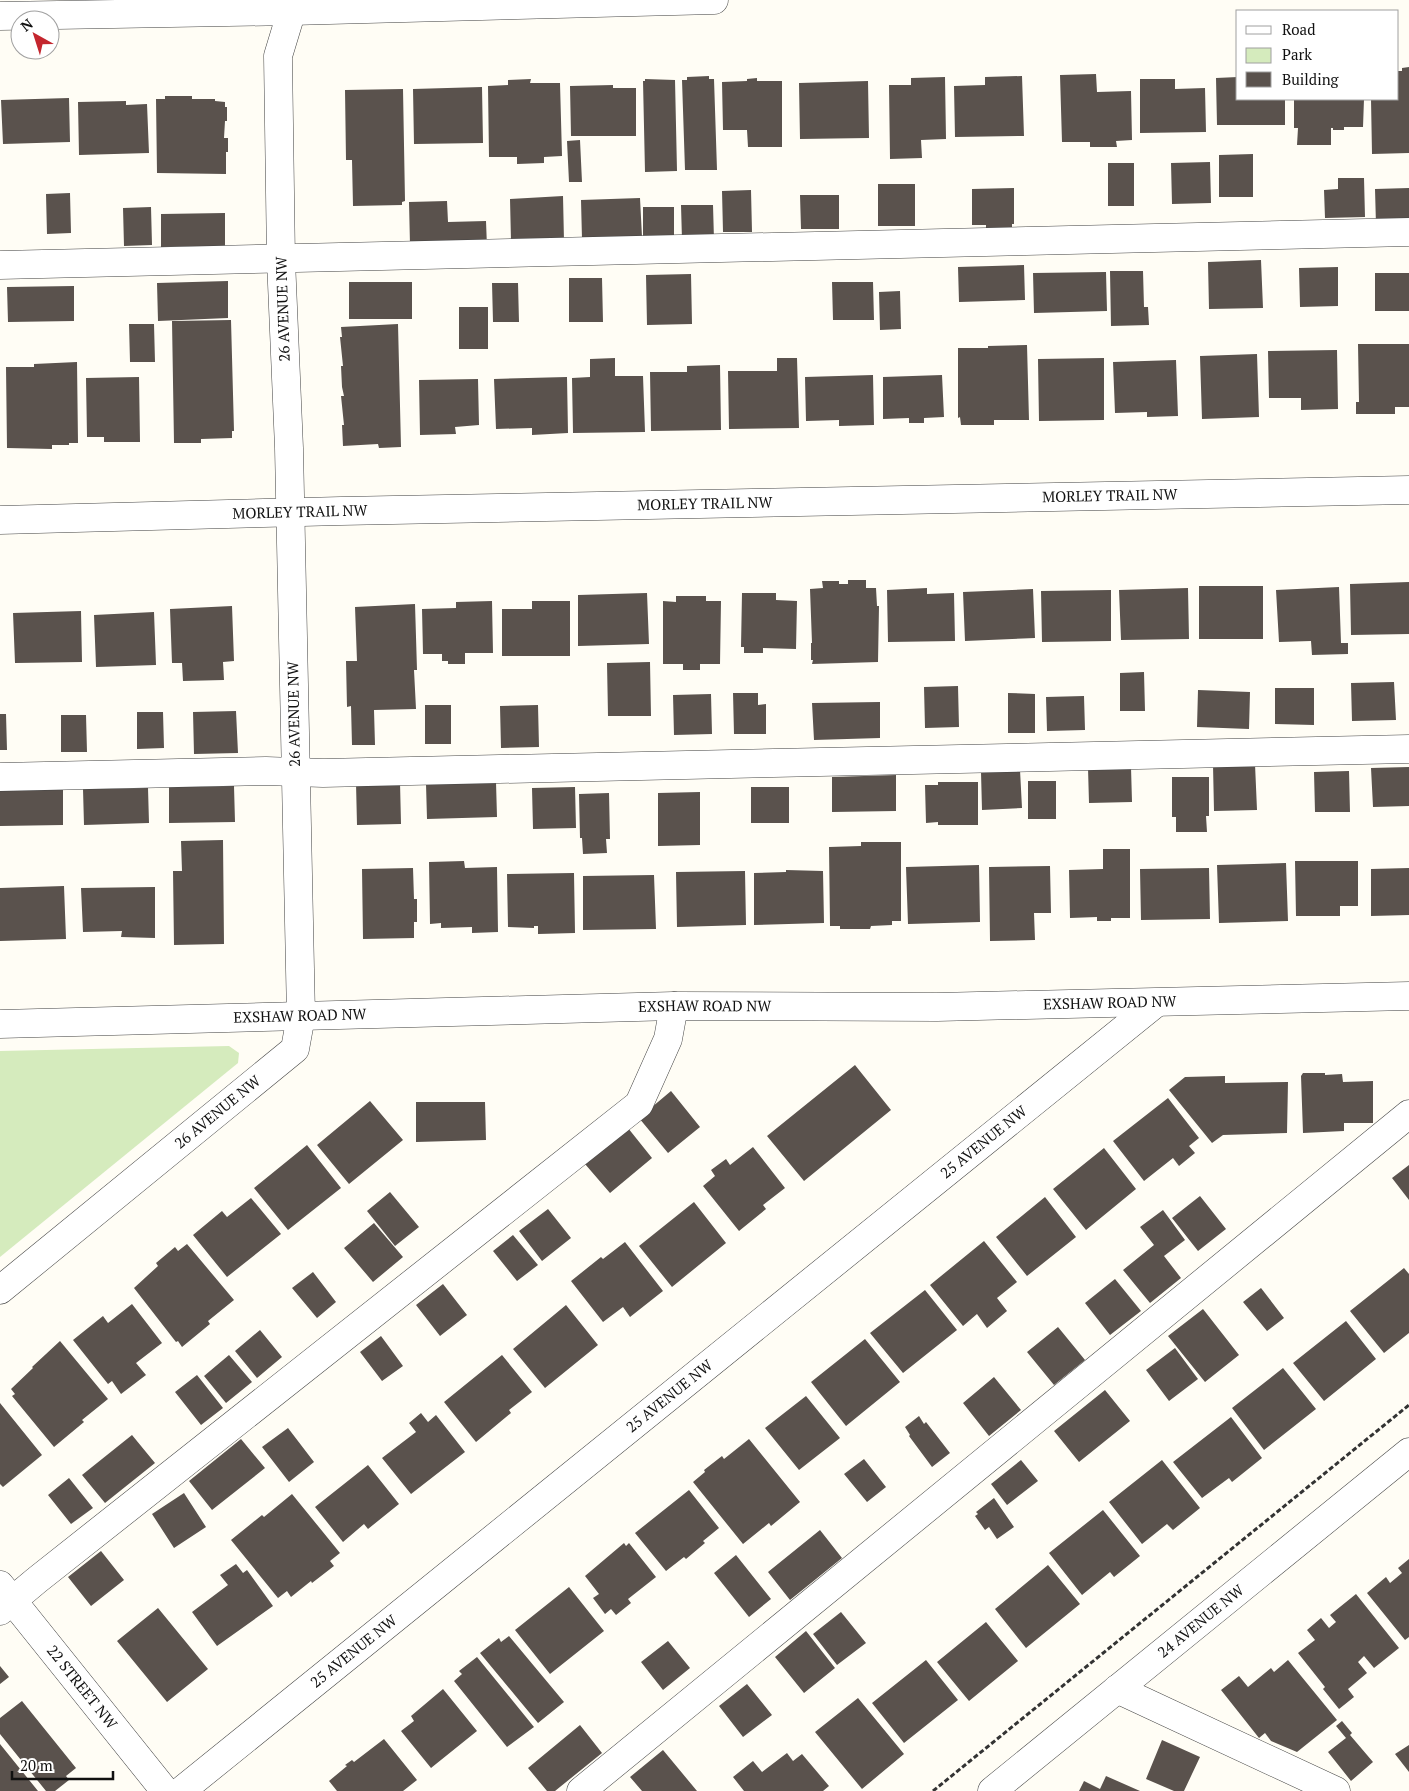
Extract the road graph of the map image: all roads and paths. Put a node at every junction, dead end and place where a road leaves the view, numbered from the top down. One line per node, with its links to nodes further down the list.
1 (714, 0): 2 (street)
2 (293, 6): 3 (street); 5 (street, 26 AVENUE NW)
3 (0, 16)
4 (1409, 232): 5 (street)
5 (281, 260): 6 (street); 8 (street, 26 AVENUE NW)
6 (0, 265)
7 (1409, 490): 8 (street, MORLEY TRAIL NW)
8 (290, 512): 9 (street, MORLEY TRAIL NW); 11 (street, 26 AVENUE NW)
9 (0, 520)
10 (1409, 748): 11 (street)
11 (296, 771): 12 (street); 16 (street, 26 AVENUE NW)
12 (0, 777)
13 (1409, 996): 14 (street, EXSHAW ROAD NW)
14 (1156, 1003): 15 (street, EXSHAW ROAD NW); 25 (street, 25 AVENUE NW)
15 (674, 1006): 16 (street, EXSHAW ROAD NW); 22 (street)
16 (300, 1016): 17 (street, EXSHAW ROAD NW); 19 (street, 26 AVENUE NW)
17 (0, 1024)
18 (1409, 1114): 26 (street)
19 (0, 1290)
20 (1409, 1405): 27 (path)
21 (1409, 1452): 23 (street, 24 AVENUE NW)
22 (4, 1599): 24 (street, 22 STREET NW)
23 (1117, 1689): 28 (street, 24 AVENUE NW); 29 (street)
24 (165, 1791)
25 (181, 1791)
26 (581, 1791)
27 (933, 1791)
28 (992, 1791)
29 (1336, 1791)

